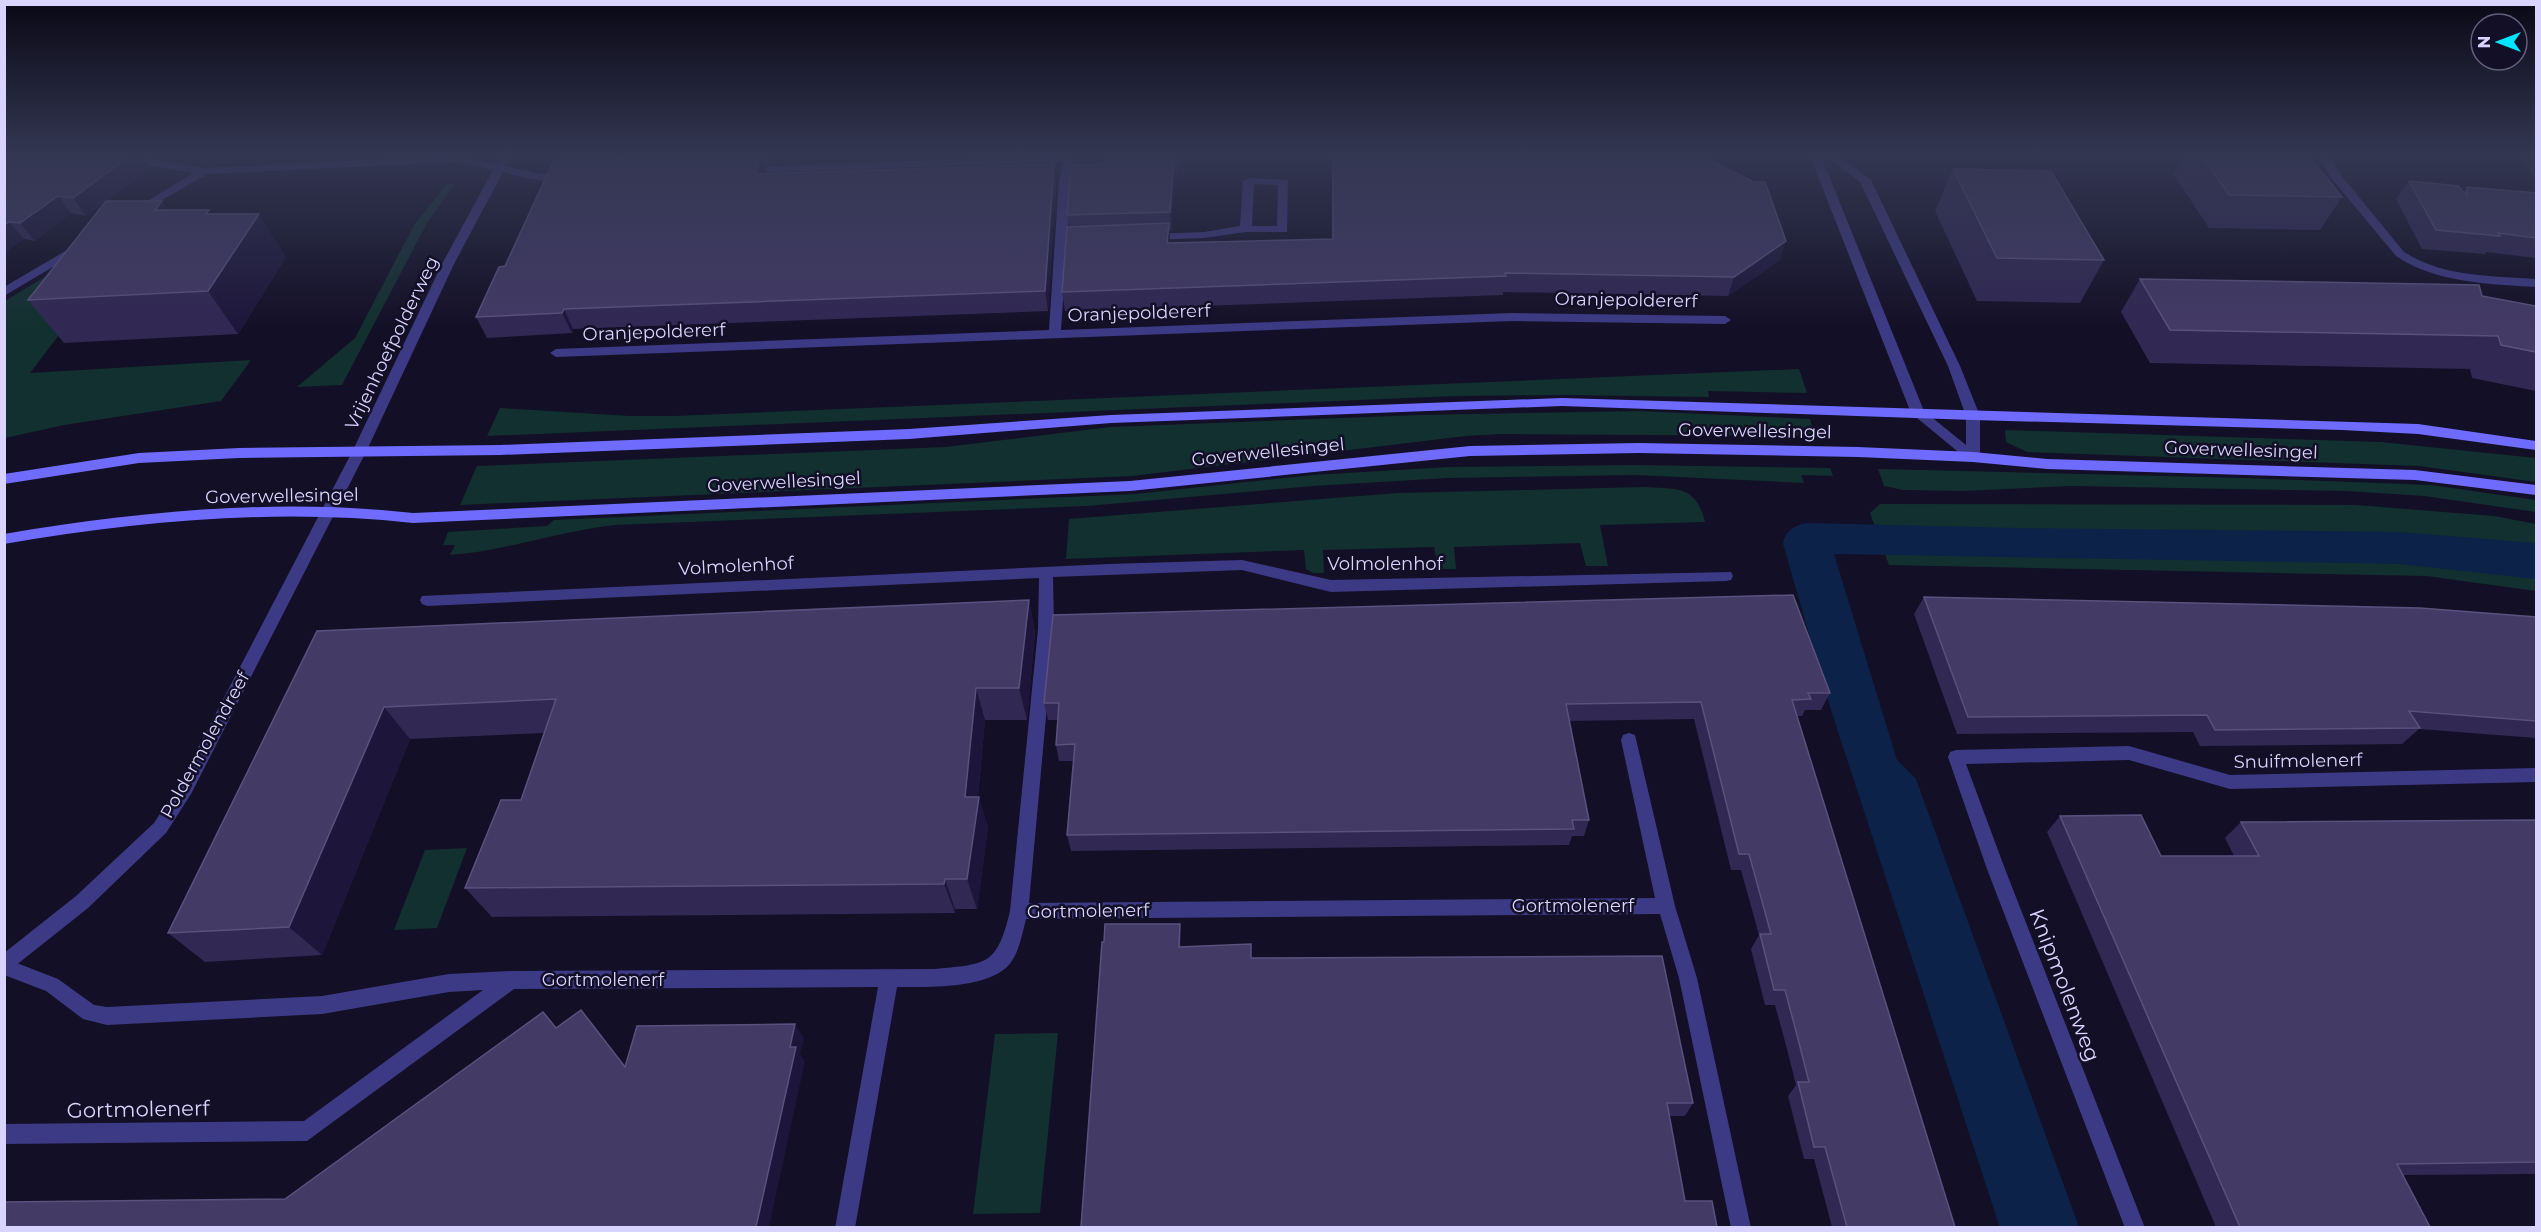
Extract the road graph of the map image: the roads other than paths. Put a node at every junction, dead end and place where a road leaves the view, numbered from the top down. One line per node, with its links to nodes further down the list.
1 (134, 213): 9 (street)
2 (476, 213): 21 (street, Vrijenhoefpolderweg)
3 (1066, 213): 16 (street)
4 (1247, 213): 10 (street)
5 (1283, 213): 10 (street)
6 (1838, 213): 18 (street)
7 (1881, 213): 19 (street)
8 (2366, 213): 13 (street)
9 (126, 218)
10 (1246, 229): 11 (street)
11 (1142, 237)
12 (87, 242): 14 (street)
13 (2536, 283)
14 (4, 292)
15 (1725, 320): 16 (street, Oranjepoldererf)
16 (1055, 334): 17 (street, Oranjepoldererf)
17 (556, 353)
18 (1918, 413): 19 (main road, Goverwellesingel); 21 (main road, Goverwellesingel); 22 (street)
19 (1972, 417): 20 (main road, Goverwellesingel); 22 (street)
20 (2536, 446)
21 (360, 450): 23 (main road, Goverwellesingel); 25 (street, Vrijenhoefpolderweg)
22 (1973, 457): 24 (main road, Goverwellesingel); 25 (main road, Goverwellesingel)
23 (4, 479)
24 (2536, 490)
25 (329, 511): 26 (main road, Goverwellesingel); 35 (street, Poldermolendreef)
26 (4, 539)
27 (1046, 572): 28 (street, Volmolenhof); 29 (street, Volmolenhof); 34 (street)
28 (1726, 576)
29 (427, 600)
30 (1629, 740): 33 (street)
31 (1956, 757): 32 (street, Snuifmolenerf); 41 (street, Knipmolenweg)
32 (2536, 775)
33 (1666, 906): 34 (street, Gortmolenerf); 40 (street)
34 (1019, 911): 36 (street, Gortmolenerf)
35 (4, 965): 37 (street, Gortmolenerf)
36 (889, 978): 37 (street, Gortmolenerf); 39 (street)
37 (511, 980): 38 (street, Gortmolenerf)
38 (4, 1134)
39 (845, 1227)
40 (1741, 1227)
41 (2135, 1227)

